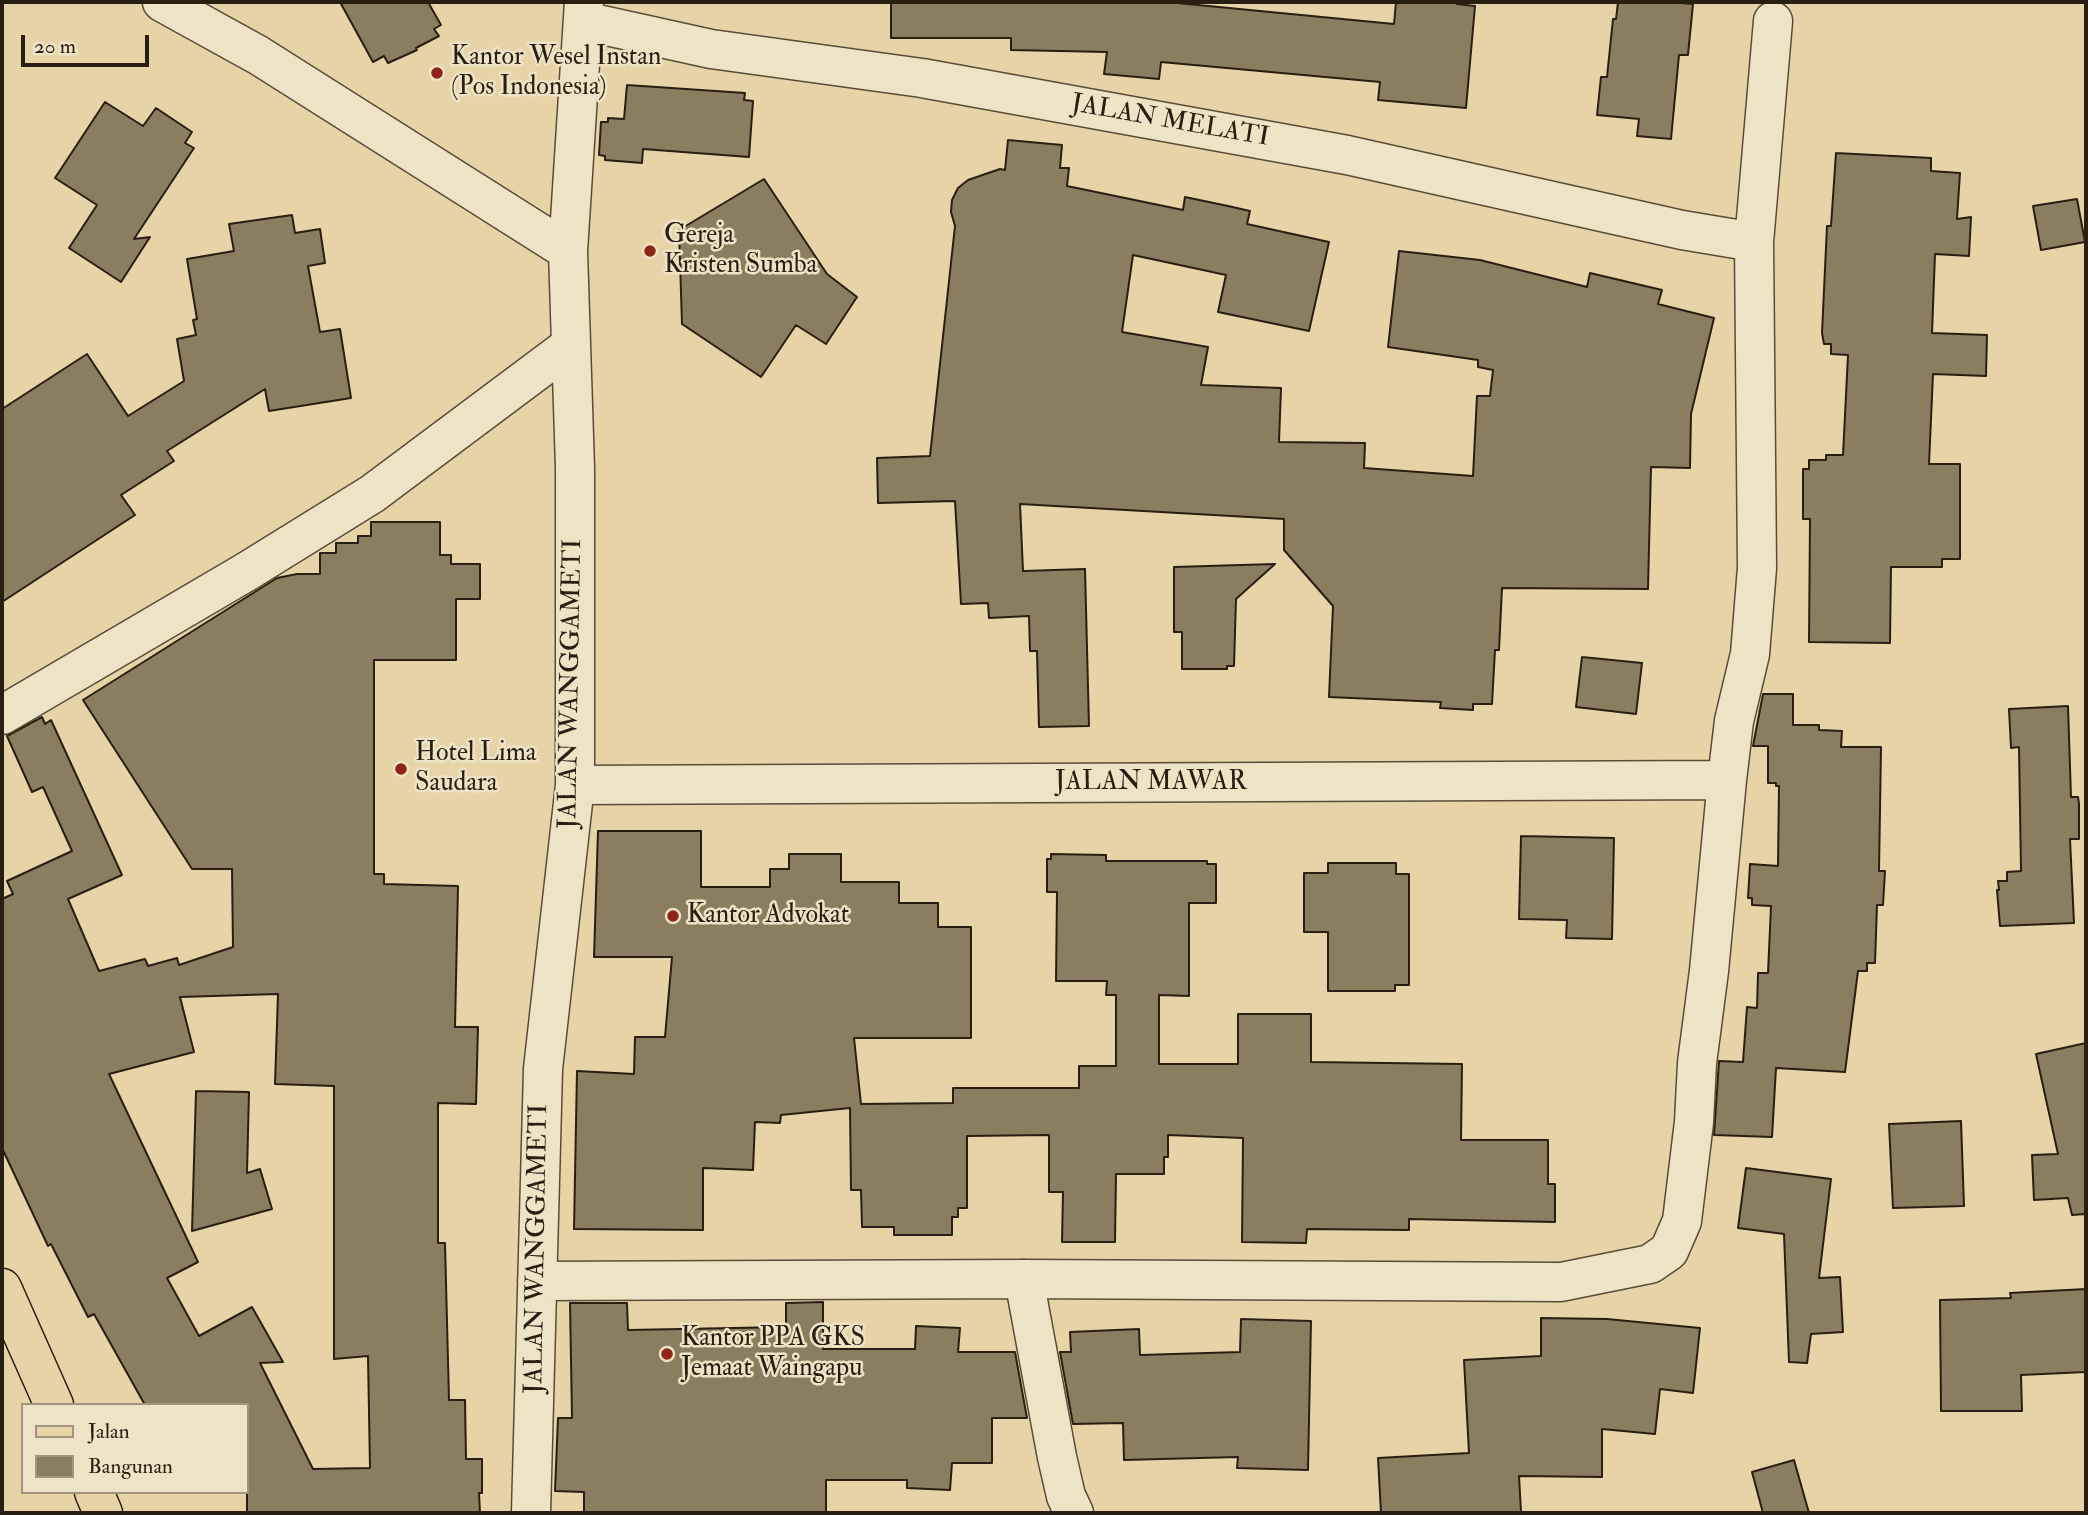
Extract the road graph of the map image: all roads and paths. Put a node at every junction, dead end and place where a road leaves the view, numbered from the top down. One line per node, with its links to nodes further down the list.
1 (162, 2): 5 (street)
2 (584, 12): 4 (street, JALAN MELATI); 5 (street, JALAN WANGGAMETI)
3 (1773, 21): 4 (street)
4 (1754, 242): 8 (street)
5 (568, 251): 6 (street, JALAN WANGGAMETI)
6 (570, 346): 7 (street); 9 (street, JALAN WANGGAMETI)
7 (2, 715)
8 (1727, 780): 9 (street, JALAN MAWAR); 10 (street)
9 (575, 785): 11 (street, JALAN WANGGAMETI)
10 (1024, 1279): 11 (street); 17 (street)
11 (537, 1281): 16 (street, JALAN WANGGAMETI)
12 (2, 1287): 13 (main road)
13 (53, 1403)
14 (95, 1494): 15 (main road)
15 (103, 1513)
16 (531, 1513)
17 (1074, 1513)

